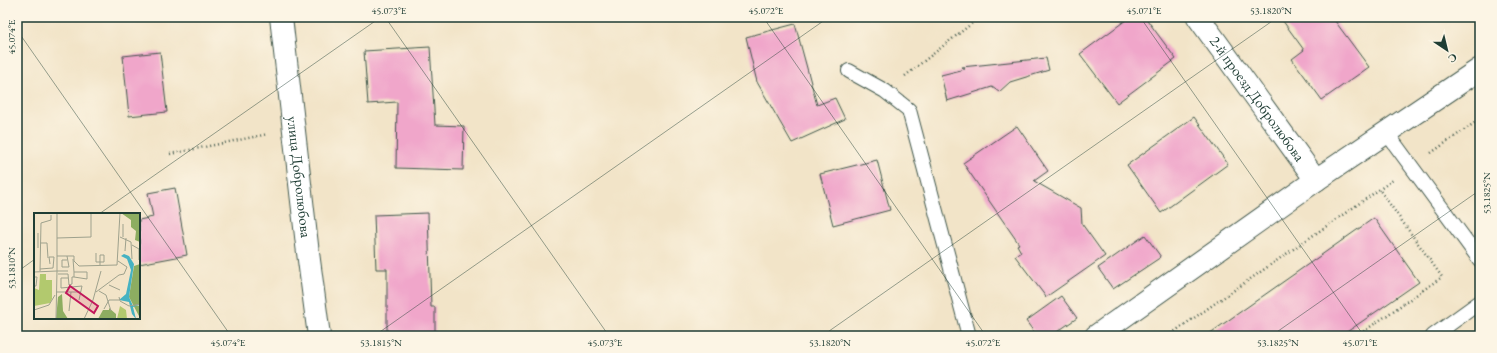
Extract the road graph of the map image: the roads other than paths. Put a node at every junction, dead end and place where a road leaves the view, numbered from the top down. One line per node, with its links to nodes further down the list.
1 (281, 17): 9 (street, улица Добролюбова)
2 (1198, 17): 6 (street, 2-й проезд Добролюбова)
3 (1480, 69): 5 (street)
4 (849, 71): 10 (lane)
5 (1386, 132): 6 (street); 7 (lane)
6 (1316, 180): 11 (street)
7 (1480, 260)
8 (1480, 302): 12 (lane)
9 (319, 336)
10 (969, 336)
11 (1096, 336)
12 (1433, 336)

